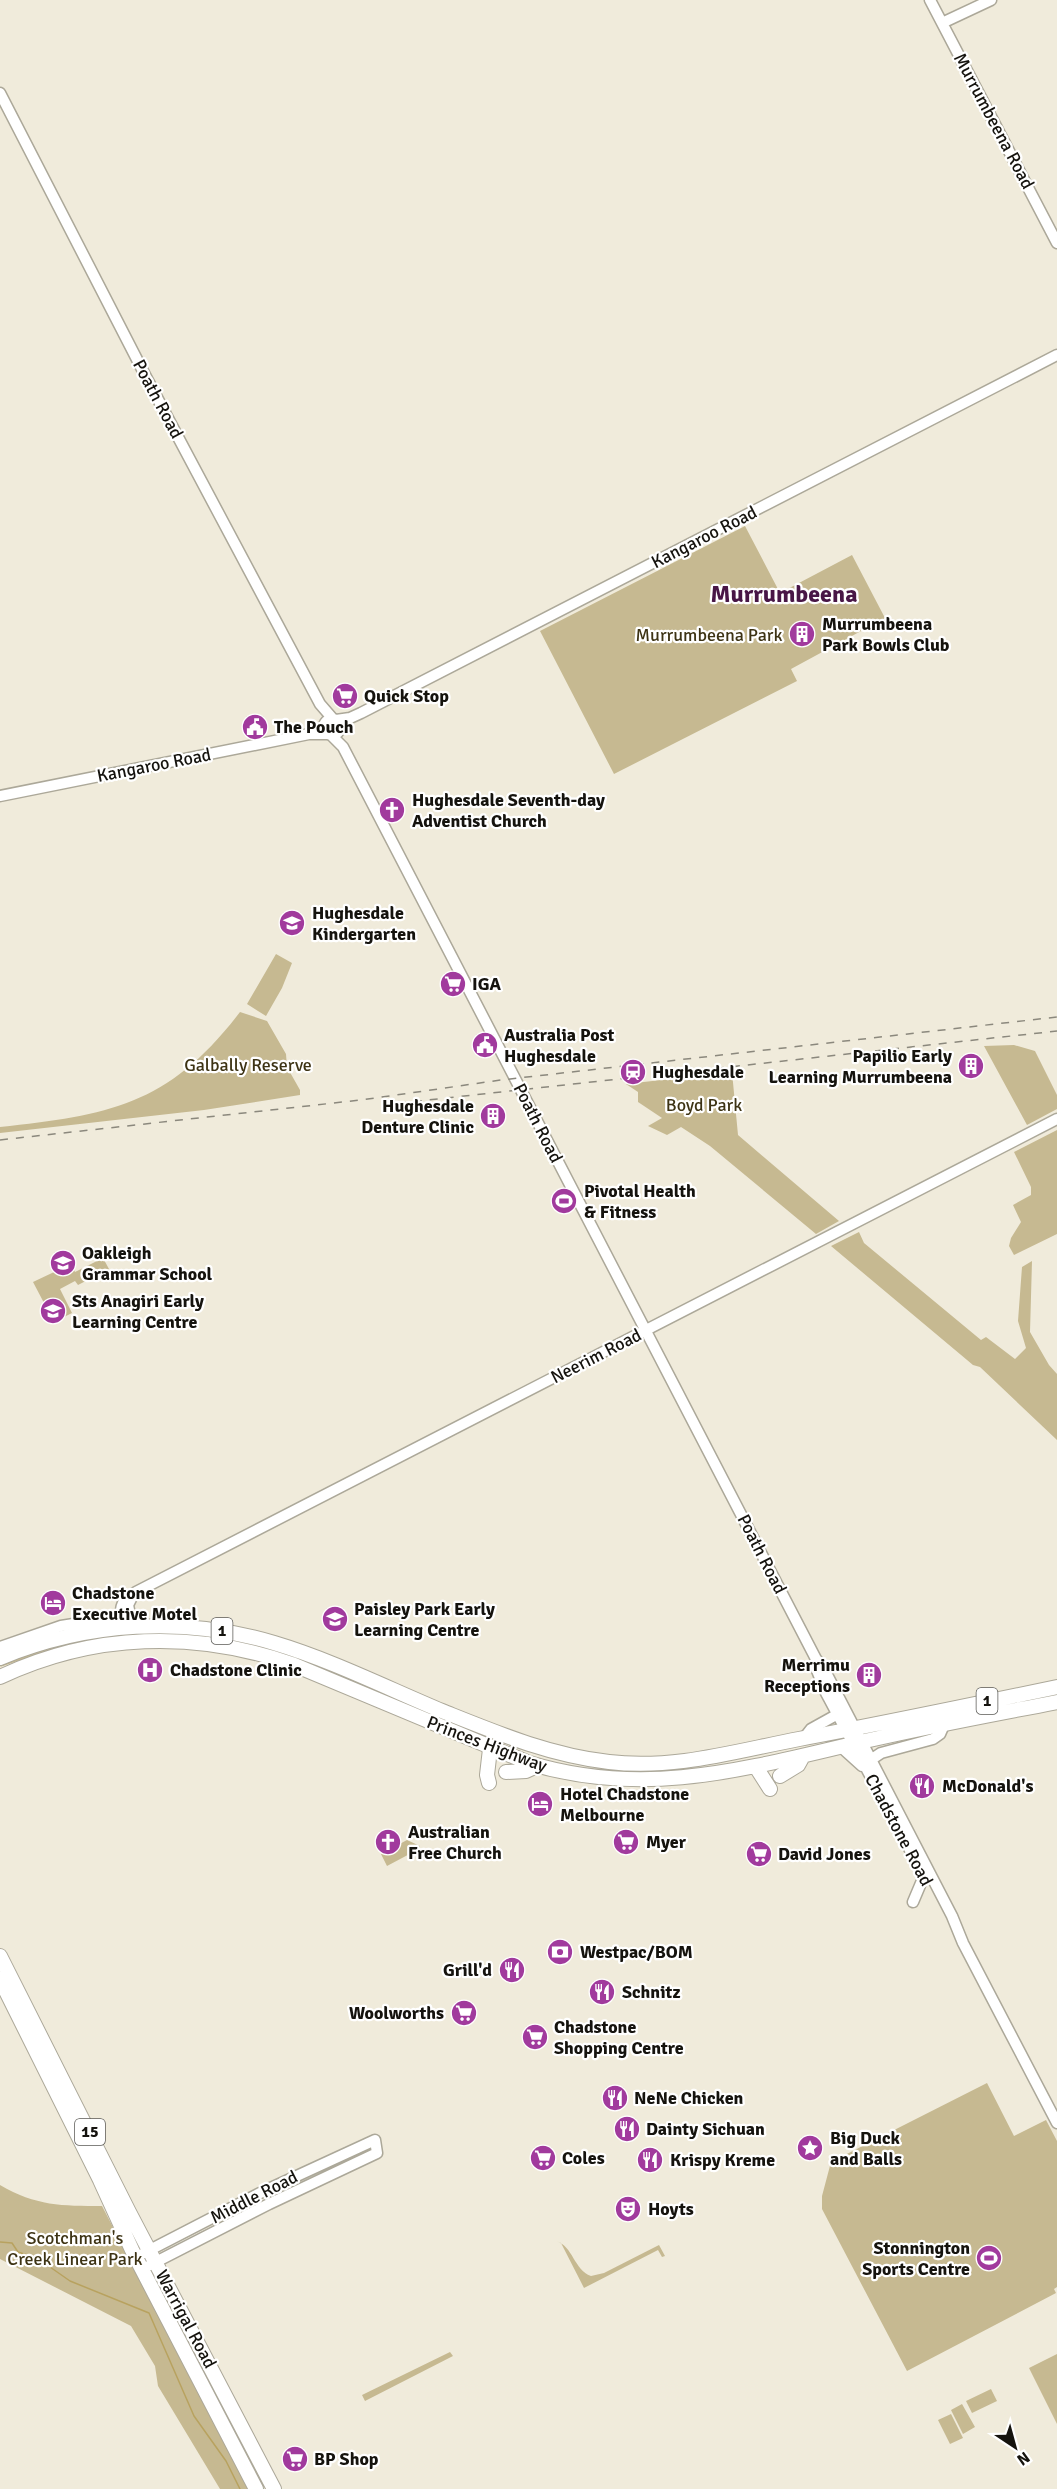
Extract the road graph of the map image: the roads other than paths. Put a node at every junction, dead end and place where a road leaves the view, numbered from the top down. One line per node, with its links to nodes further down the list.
1 (930, 0): 3 (street, Murrumbeena Road)
2 (991, 0): 3 (street)
3 (943, 25): 5 (street, Murrumbeena Road)
4 (0, 93): 7 (street, Poath Road)
5 (1057, 243)
6 (1057, 355): 7 (street, Kangaroo Road)
7 (332, 727): 8 (street, Kangaroo Road); 10 (street, Poath Road)
8 (0, 796)
9 (1057, 1119): 10 (street, Neerim Road)
10 (646, 1330): 14 (street, Neerim Road); 20 (street, Poath Road)
11 (159, 1615): 12 (highway)
12 (141, 1626): 13 (highway, Princes Highway / 1); 15 (highway, Princes Highway / 1)
13 (278, 1644): 16 (highway); 20 (highway, Princes Highway / 1)
14 (0, 1647)
15 (0, 1658)
16 (309, 1670): 17 (highway, Princes Highway / 1); 23 (highway, Princes Highway / 1)
17 (0, 1677)
18 (1057, 1687): 20 (highway, 1)
19 (1057, 1702): 21 (highway, Princes Highway / 1)
20 (847, 1722): 22 (street, Chadstone Road)
21 (944, 1725): 22 (highway, Princes Highway / 1); 25 (street)
22 (852, 1745): 24 (highway, Princes Highway / 1); 25 (street, Chadstone Road); 32 (street, Chadstone Road)
23 (490, 1749): 26 (highway, Princes Highway / 1); 30 (highway)
24 (803, 1756): 27 (highway, Princes Highway / 1); 29 (highway)
25 (872, 1759): 34 (street, Chadstone Road)
26 (537, 1766): 27 (highway, Princes Highway / 1); 28 (highway)
27 (756, 1767): 31 (highway)
28 (506, 1772)
29 (780, 1776)
30 (489, 1783)
31 (770, 1789)
32 (924, 1876): 33 (street); 34 (street, Chadstone Road)
33 (913, 1902)
34 (956, 1929): 37 (street, Chadstone Road)
35 (0, 1956): 38 (highway, Warrigal Road / 15)
36 (0, 1979): 39 (highway, Warrigal Road / 15)
37 (1057, 2123)
38 (153, 2256): 38 (street, Middle Road); 39 (street, Middle Road); 41 (highway, Warrigal Road / 15)
39 (139, 2264): 40 (highway, Warrigal Road / 15)
40 (256, 2489)
41 (274, 2489)

